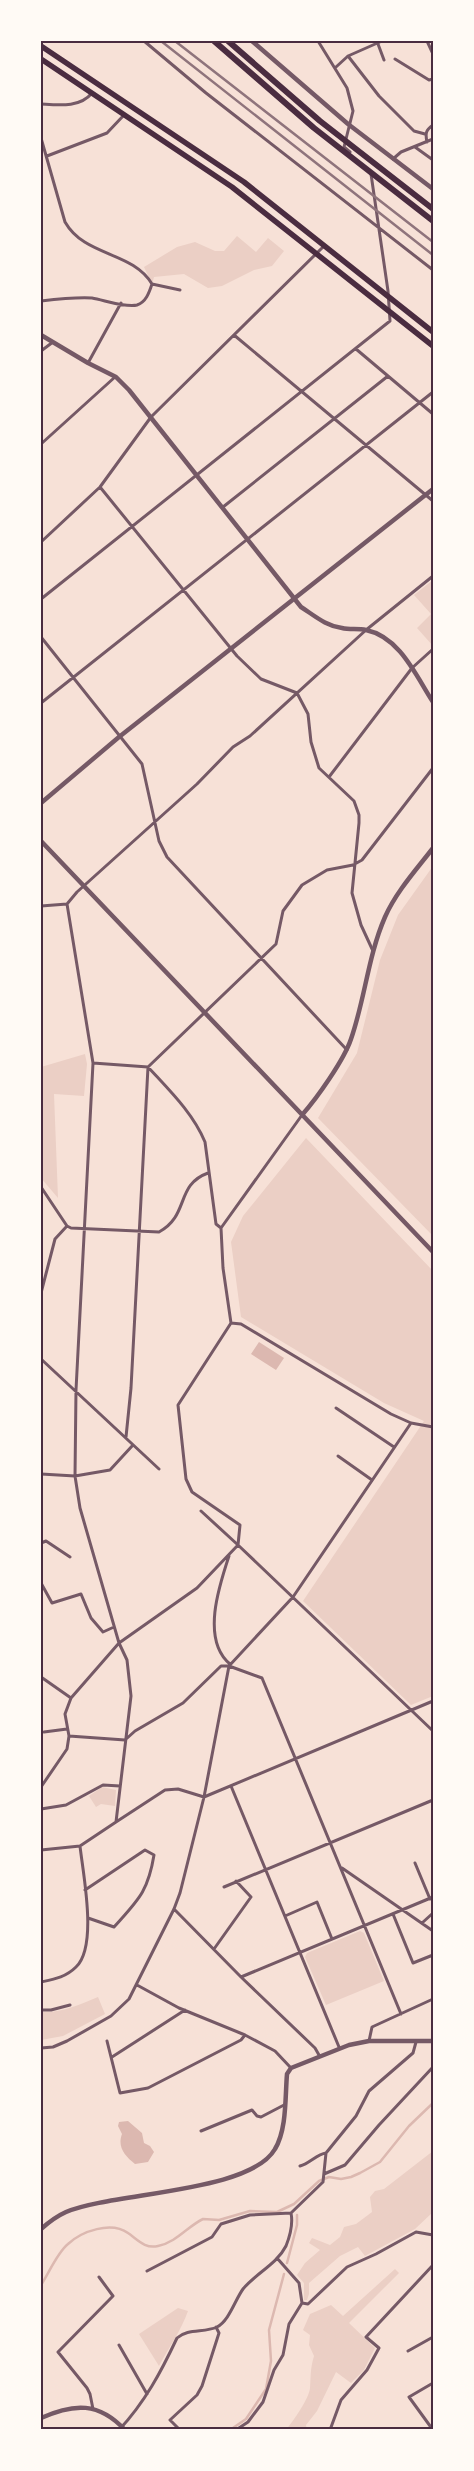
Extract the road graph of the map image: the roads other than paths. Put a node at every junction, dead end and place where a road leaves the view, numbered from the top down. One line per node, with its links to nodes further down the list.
1 (144, 41): 32 (street)
2 (214, 41): 31 (highway)
3 (228, 41): 30 (highway)
4 (252, 41): 19 (street)
5 (318, 41): 14 (street)
6 (427, 41): 9 (street)
7 (380, 42): 10 (street); 13 (street)
8 (41, 46): 33 (highway)
9 (433, 54)
10 (348, 56): 14 (street); 21 (street)
11 (395, 59): 15 (street)
12 (41, 60): 16 (highway)
13 (384, 60)
14 (336, 67): 19 (street)
15 (433, 79)
16 (92, 93): 17 (street); 18 (highway)
17 (41, 104)
18 (124, 114): 26 (street); 34 (highway)
19 (348, 124): 27 (street); 32 (street)
20 (433, 125): 21 (street)
21 (425, 134): 24 (street)
22 (41, 138): 26 (street)
23 (433, 139): 24 (street)
24 (427, 142): 25 (street)
25 (415, 147): 27 (street); 28 (street)
26 (47, 156): 36 (street)
27 (393, 160): 29 (street)
28 (433, 160)
29 (433, 189)
30 (433, 209)
31 (433, 222)
32 (380, 228): 35 (street); 38 (street)
33 (324, 246): 34 (street); 38 (highway)
34 (317, 254): 41 (highway); 44 (street)
35 (433, 270)
36 (152, 284): 37 (street); 40 (street)
37 (180, 290)
38 (389, 298): 41 (street); 42 (highway)
39 (41, 301): 40 (street)
40 (121, 303): 49 (street)
41 (390, 312): 46 (highway); 47 (street)
42 (433, 332)
43 (41, 335): 45 (street)
44 (234, 335): 52 (street); 56 (street)
45 (53, 342): 48 (street); 49 (street)
46 (433, 346)
47 (356, 349): 51 (street); 52 (street)
48 (41, 351)
49 (88, 363): 50 (street)
50 (116, 376): 56 (street); 58 (street)
51 (388, 376): 54 (street); 57 (street)
52 (303, 392): 57 (street); 60 (street)
53 (433, 392): 54 (street)
54 (419, 403): 55 (street); 59 (street)
55 (433, 414)
56 (151, 417): 60 (street); 61 (street)
57 (334, 418): 59 (street); 65 (street)
58 (41, 444)
59 (367, 445): 63 (street); 67 (street)
60 (198, 475): 65 (street); 66 (street)
61 (100, 487): 66 (street); 68 (street)
62 (433, 489): 63 (street)
63 (426, 495): 64 (street); 71 (street)
64 (433, 501)
65 (223, 507): 67 (street)
66 (132, 526): 70 (street); 72 (street)
67 (248, 539): 70 (street); 71 (street)
68 (41, 542)
69 (433, 576): 73 (street)
70 (183, 589): 75 (street); 78 (street)
71 (295, 598): 73 (street); 75 (street)
72 (41, 599)
73 (366, 630): 77 (street); 79 (street)
74 (41, 637): 78 (street)
75 (232, 649): 79 (street); 82 (street)
76 (433, 649): 77 (street)
77 (412, 668): 80 (street); 84 (street)
78 (73, 678): 81 (street); 82 (street)
79 (297, 693): 84 (street); 86 (street)
80 (433, 702)
81 (41, 703)
82 (119, 737): 85 (street); 86 (street)
83 (433, 768): 89 (street)
84 (329, 777): 89 (street)
85 (41, 804)
86 (154, 823): 90 (street); 94 (street)
87 (41, 841): 90 (street)
88 (433, 848): 93 (street)
89 (353, 865): 93 (street); 94 (street)
90 (84, 887): 91 (street); 95 (street)
91 (67, 904): 92 (street); 97 (street)
92 (41, 906)
93 (373, 951): 96 (street)
94 (261, 960): 95 (street); 96 (street)
95 (205, 1012): 98 (street); 99 (street)
96 (347, 1050): 99 (street)
97 (93, 1063): 98 (street); 104 (street)
98 (148, 1067): 100 (street); 105 (street)
99 (302, 1115): 103 (street); 106 (street)
100 (208, 1174): 103 (street); 105 (street)
101 (41, 1187): 102 (street)
102 (67, 1226): 104 (street); 107 (street)
103 (221, 1228): 108 (street)
104 (84, 1229): 105 (street); 112 (street)
105 (139, 1232): 116 (street)
106 (433, 1252)
107 (41, 1292)
108 (231, 1323): 114 (street); 126 (street)
109 (41, 1359): 111 (street)
110 (41, 1364): 111 (street)
111 (46, 1364): 112 (street)
112 (76, 1390): 116 (street); 122 (street)
113 (336, 1408): 118 (street)
114 (411, 1422): 115 (street); 118 (street)
115 (433, 1427)
116 (126, 1437): 117 (street)
117 (133, 1445): 120 (street); 122 (street)
118 (394, 1447): 123 (street)
119 (338, 1456): 123 (street)
120 (159, 1470)
121 (41, 1474): 122 (street)
122 (75, 1476): 131 (street)
123 (372, 1480): 130 (street)
124 (201, 1511): 126 (street)
125 (41, 1543): 128 (street)
126 (238, 1545): 127 (street); 130 (street)
127 (229, 1556): 132 (street); 133 (street)
128 (70, 1557)
129 (41, 1583): 131 (street)
130 (293, 1597): 133 (street); 137 (street)
131 (114, 1626): 132 (street)
132 (119, 1643): 135 (street); 142 (street)
133 (230, 1665): 142 (street); 143 (street); 147 (street)
134 (41, 1677): 135 (street)
135 (71, 1698): 138 (street)
136 (433, 1701): 137 (street)
137 (411, 1710): 139 (street); 143 (street)
138 (67, 1729): 140 (street); 141 (street)
139 (433, 1731)
140 (44, 1732)
141 (69, 1736): 142 (street); 146 (street)
142 (125, 1740): 144 (street)
143 (295, 1760): 145 (street); 151 (street)
144 (120, 1786): 149 (street); 150 (street)
145 (231, 1786): 147 (street); 156 (street)
146 (41, 1787)
147 (204, 1797): 150 (street); 161 (street)
148 (433, 1800): 151 (street)
149 (41, 1810)
150 (116, 1822): 152 (street)
151 (330, 1843): 155 (street); 156 (street)
152 (80, 1846): 153 (street); 159 (street)
153 (41, 1850)
154 (415, 1863): 160 (street)
155 (342, 1868): 162 (street); 168 (street)
156 (265, 1869): 157 (street); 165 (street)
157 (236, 1881): 158 (street); 171 (street)
158 (224, 1887)
159 (85, 1890): 166 (street); 166 (street)
160 (431, 1898): 162 (street)
161 (174, 1909): 171 (street); 176 (street)
162 (403, 1910): 164 (street); 167 (street)
163 (433, 1913): 167 (street)
164 (393, 1914): 168 (street); 173 (street)
165 (285, 1916): 170 (street); 172 (street)
166 (88, 1918): 175 (street)
167 (422, 1923): 169 (street)
168 (364, 1926): 170 (street); 181 (street)
169 (433, 1931)
170 (332, 1939): 172 (street)
171 (214, 1949): 174 (street)
172 (299, 1953): 174 (street); 187 (street)
173 (433, 1955)
174 (240, 1977): 189 (street)
175 (41, 1982)
176 (137, 1986): 180 (street); 188 (street)
177 (433, 2000): 181 (street)
178 (70, 2005): 179 (street)
179 (41, 2010)
180 (185, 2010): 182 (street); 190 (street)
181 (401, 2014): 184 (street)
182 (245, 2035): 190 (street); 192 (street)
183 (107, 2041): 190 (street)
184 (369, 2041): 186 (street); 187 (street)
185 (433, 2041): 186 (street)
186 (416, 2042): 195 (street)
187 (339, 2047): 189 (street)
188 (41, 2048)
189 (320, 2055): 192 (street)
190 (111, 2057)
191 (433, 2067): 197 (street)
192 (291, 2068): 193 (street)
193 (284, 2105): 194 (street); 199 (street)
194 (202, 2131)
195 (326, 2153): 196 (street); 197 (street)
196 (300, 2166)
197 (324, 2175): 198 (street)
198 (291, 2213): 201 (street); 203 (street)
199 (41, 2229)
200 (433, 2235): 205 (street)
201 (277, 2258): 205 (street); 206 (street)
202 (433, 2265): 217 (street)
203 (147, 2271)
204 (99, 2277): 212 (street)
205 (302, 2304): 216 (street)
206 (216, 2327): 211 (street); 215 (street)
207 (433, 2337): 209 (street)
208 (118, 2345): 211 (street)
209 (408, 2351)
210 (433, 2383): 218 (street)
211 (147, 2395): 214 (street)
212 (92, 2409): 213 (street); 214 (street)
213 (41, 2418)
214 (122, 2429)
215 (180, 2430)
216 (236, 2430)
217 (330, 2430)
218 (433, 2430)

